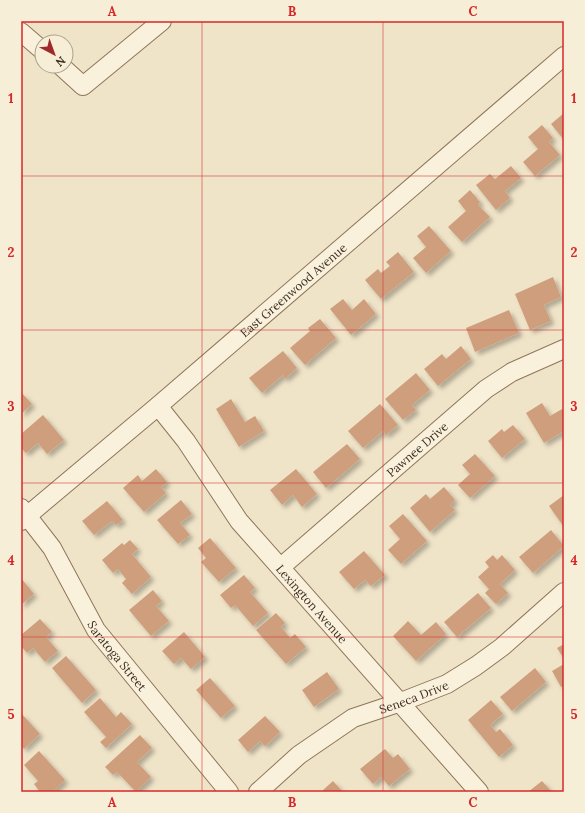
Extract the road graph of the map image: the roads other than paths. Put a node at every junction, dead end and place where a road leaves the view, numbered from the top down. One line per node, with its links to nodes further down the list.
1 (162, 21): 5 (street)
2 (21, 32): 3 (street)
3 (34, 43)
4 (564, 56): 7 (street, East Greenwood Avenue)
5 (70, 74)
6 (564, 349): 9 (street, Pawnee Drive)
7 (158, 406): 8 (street, East Greenwood Avenue); 9 (street, Lexington Avenue)
8 (23, 515): 12 (street, Saratoga Street)
9 (281, 567): 11 (street, Lexington Avenue)
10 (564, 592): 11 (street, Seneca Drive)
11 (401, 702): 13 (street, Seneca Drive); 14 (street, Lexington Avenue)
12 (230, 792)
13 (258, 792)
14 (478, 792)

